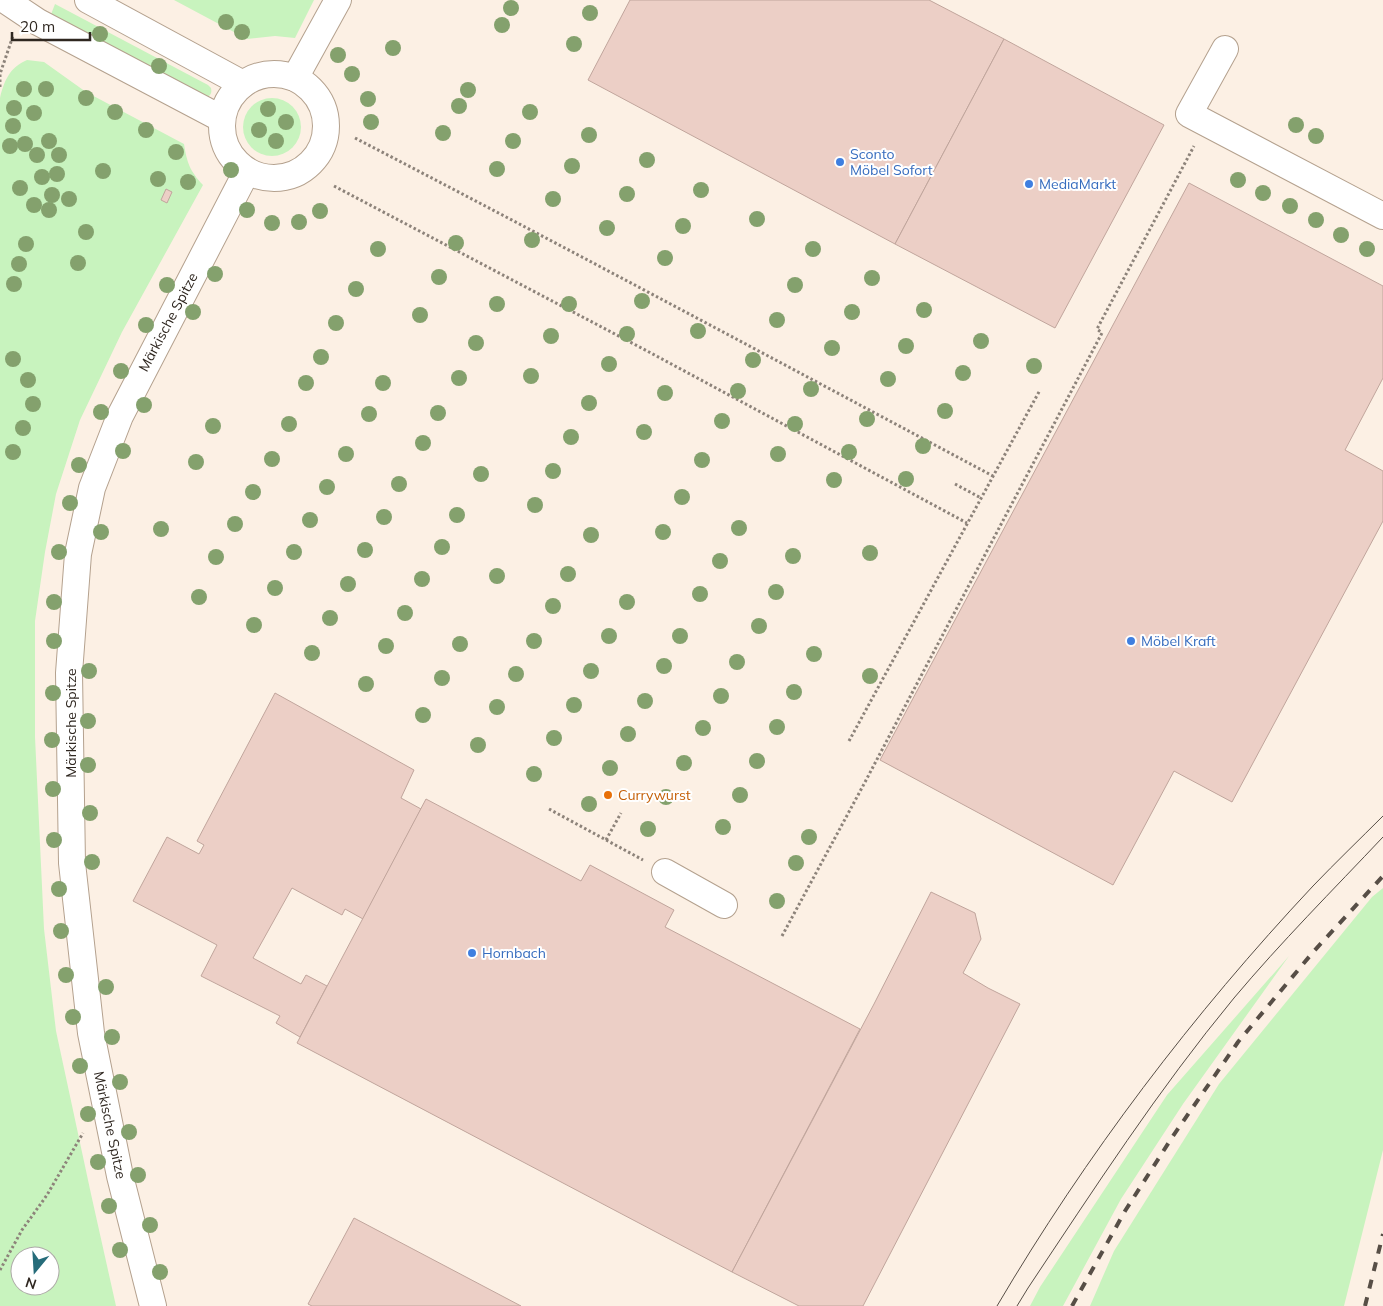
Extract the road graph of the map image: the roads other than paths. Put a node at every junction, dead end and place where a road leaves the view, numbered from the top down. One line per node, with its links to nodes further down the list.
1 (88, 0): 6 (street)
2 (338, 0): 5 (street)
3 (13, 6): 7 (street)
4 (1225, 49): 9 (street)
5 (295, 78): 6 (street); 8 (street)
6 (243, 84): 7 (street)
7 (222, 119): 8 (street)
8 (247, 171): 12 (street, Märkische Spitze)
9 (1383, 216)
10 (665, 872): 11 (street)
11 (724, 905)
12 (153, 1306)

